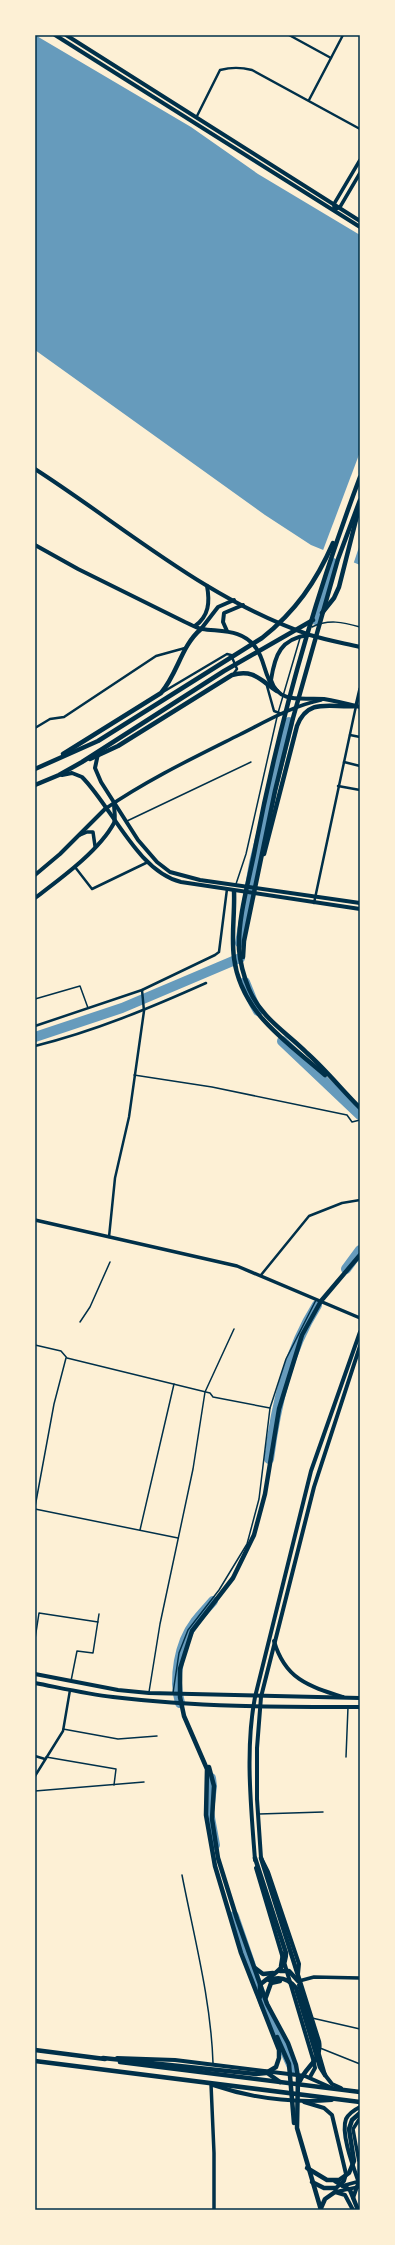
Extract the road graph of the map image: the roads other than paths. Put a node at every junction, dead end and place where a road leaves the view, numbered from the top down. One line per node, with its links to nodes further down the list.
1 (55, 35): 13 (main road)
2 (66, 35): 7 (main road)
3 (289, 35): 5 (street)
4 (343, 35): 5 (street)
5 (331, 58): 6 (street)
6 (309, 100): 7 (street); 8 (street)
7 (197, 116): 11 (main road)
8 (360, 129)
9 (360, 160): 11 (street)
10 (360, 173): 12 (street)
11 (334, 204): 12 (main road); 13 (street)
12 (340, 208): 13 (street); 14 (main road)
13 (334, 210): 15 (main road)
14 (360, 221)
15 (360, 227)
16 (35, 469): 22 (main road)
17 (360, 477): 20 (highway)
18 (360, 500): 65 (highway)
19 (360, 504): 43 (highway)
20 (344, 518): 45 (highway); 81 (highway)
21 (35, 545): 25 (main road)
22 (207, 586): 23 (main road); 25 (main road)
23 (234, 600): 24 (main road); 27 (main road)
24 (243, 605): 28 (main road); 29 (main road)
25 (195, 626): 27 (main road)
26 (360, 627): 64 (lane)
27 (202, 628): 28 (main road); 31 (highway)
28 (227, 631): 35 (main road)
29 (311, 635): 30 (main road); 35 (main road)
30 (360, 647)
31 (185, 648): 36 (highway); 40 (street)
32 (232, 675): 33 (highway); 36 (street); 44 (highway)
33 (266, 683): 35 (highway); 39 (street)
34 (360, 689): 38 (street)
35 (277, 691): 37 (main road)
36 (161, 693): 45 (highway)
37 (322, 699): 38 (main road); 39 (street)
38 (358, 706): 41 (street); 65 (highway)
39 (284, 714): 55 (street)
40 (35, 728)
41 (350, 735): 42 (street); 48 (street)
42 (360, 737)
43 (100, 750): 44 (main road); 46 (highway)
44 (96, 757): 46 (highway); 55 (main road)
45 (54, 761): 50 (highway)
46 (82, 762): 51 (highway)
47 (251, 762): 58 (lane)
48 (344, 762): 49 (street); 53 (street)
49 (360, 766)
50 (35, 769)
51 (59, 775): 52 (highway); 56 (main road)
52 (35, 785)
53 (338, 786): 54 (street); 68 (street)
54 (360, 790)
55 (114, 802): 56 (street); 57 (main road); 58 (main road)
56 (105, 809): 57 (main road); 59 (main road)
57 (115, 822): 60 (main road); 61 (main road)
58 (126, 822): 64 (main road)
59 (80, 834): 60 (street); 63 (main road)
60 (95, 846): 62 (main road)
61 (148, 862): 62 (street); 66 (main road)
62 (75, 867): 69 (main road)
63 (35, 875)
64 (235, 885): 68 (main road)
65 (255, 889): 82 (highway)
66 (227, 890): 67 (main road); 74 (street)
67 (234, 891): 70 (main road); 81 (highway)
68 (315, 897): 70 (street); 71 (main road)
69 (35, 898)
70 (314, 903): 72 (main road)
71 (360, 903)
72 (360, 909)
73 (206, 982): 77 (street)
74 (142, 990): 76 (street); 77 (street)
75 (35, 999): 76 (lane)
76 (88, 1008): 78 (street)
77 (144, 1011): 79 (street); 80 (street)
78 (35, 1026)
79 (35, 1046)
80 (134, 1075): 83 (lane); 86 (street)
81 (344, 1091): 82 (highway)
82 (360, 1108)
83 (360, 1120)
84 (360, 1200): 89 (street)
85 (35, 1220): 86 (street)
86 (109, 1237): 89 (street)
87 (360, 1255): 140 (highway); 148 (highway)
88 (110, 1262): 92 (lane)
89 (261, 1275): 90 (street)
90 (316, 1300): 91 (street); 100 (lane)
91 (360, 1318)
92 (80, 1322)
93 (234, 1330): 99 (lane)
94 (360, 1332): 114 (main road)
95 (35, 1345): 97 (lane)
96 (360, 1346): 107 (main road)
97 (67, 1358): 98 (lane); 101 (lane)
98 (174, 1384): 99 (lane); 102 (lane)
99 (205, 1392): 100 (lane); 103 (lane)
100 (270, 1408): 113 (lane)
101 (35, 1508): 102 (lane)
102 (140, 1530): 103 (lane)
103 (178, 1538): 112 (lane)
104 (99, 1614): 105 (lane)
105 (98, 1622): 106 (lane); 109 (lane)
106 (35, 1639)
107 (274, 1641): 115 (main road); 116 (main road)
108 (35, 1674): 109 (main road)
109 (72, 1681): 112 (main road)
110 (35, 1683): 111 (main road)
111 (70, 1690): 118 (main road); 122 (street)
112 (149, 1693): 113 (main road)
113 (173, 1695): 114 (main road)
114 (255, 1697): 115 (main road); 118 (main road)
115 (261, 1697): 116 (main road); 119 (main road)
116 (347, 1698): 117 (main road)
117 (360, 1698)
118 (253, 1706): 119 (main road); 133 (main road)
119 (260, 1707): 120 (main road); 132 (main road)
120 (348, 1707): 121 (main road); 125 (lane)
121 (360, 1707)
122 (63, 1729): 123 (lane); 126 (street)
123 (157, 1736)
124 (35, 1756): 126 (street)
125 (346, 1757)
126 (46, 1758): 127 (street); 129 (lane)
127 (35, 1776)
128 (144, 1782): 129 (lane)
129 (114, 1785): 130 (lane)
130 (35, 1790)
131 (323, 1812): 132 (lane)
132 (258, 1814): 134 (main road)
133 (255, 1858): 138 (highway); 139 (main road)
134 (261, 1858): 138 (highway); 145 (main road)
135 (226, 1869): 136 (lane)
136 (212, 1874)
137 (182, 1875): 157 (lane)
138 (279, 1923): 146 (highway); 163 (highway)
139 (283, 1954): 141 (main road); 142 (highway)
140 (252, 1963): 142 (highway); 147 (highway)
141 (288, 1970): 142 (highway); 144 (main road); 145 (highway)
142 (277, 1971)
143 (360, 1978): 145 (street)
144 (290, 1981): 145 (main road); 147 (highway); 160 (main road)
145 (298, 1981): 149 (main road)
146 (262, 1983): 151 (highway); 152 (highway)
147 (267, 2004): 163 (highway)
148 (265, 2017): 151 (highway); 154 (highway)
149 (308, 2017): 150 (lane); 152 (main road)
150 (360, 2029)
151 (276, 2034): 173 (highway)
152 (315, 2046): 156 (lane); 159 (highway)
153 (35, 2050): 154 (highway)
154 (103, 2058): 157 (main road); 161 (highway)
155 (35, 2061): 162 (highway)
156 (360, 2064)
157 (214, 2065): 158 (main road)
158 (264, 2071): 160 (main road); 161 (highway)
159 (325, 2075): 165 (main road)
160 (310, 2077): 164 (main road)
161 (281, 2083): 164 (highway)
162 (211, 2084): 167 (highway); 168 (main road); 179 (street)
163 (298, 2085): 175 (highway)
164 (333, 2089): 165 (highway)
165 (353, 2091): 166 (highway)
166 (360, 2092)
167 (340, 2099): 168 (main road); 169 (highway)
168 (304, 2102): 177 (main road)
169 (360, 2102)
170 (360, 2107): 176 (main road)
171 (360, 2113): 174 (highway)
172 (360, 2118): 176 (street)
173 (307, 2168): 174 (highway); 180 (highway)
174 (333, 2180): 181 (highway)
175 (312, 2182): 177 (highway); 180 (highway)
176 (359, 2185): 177 (street); 177 (street); 178 (main road)
177 (335, 2190): 178 (main road); 180 (highway)
178 (352, 2208)
179 (214, 2210)
180 (321, 2210)
181 (358, 2210)

